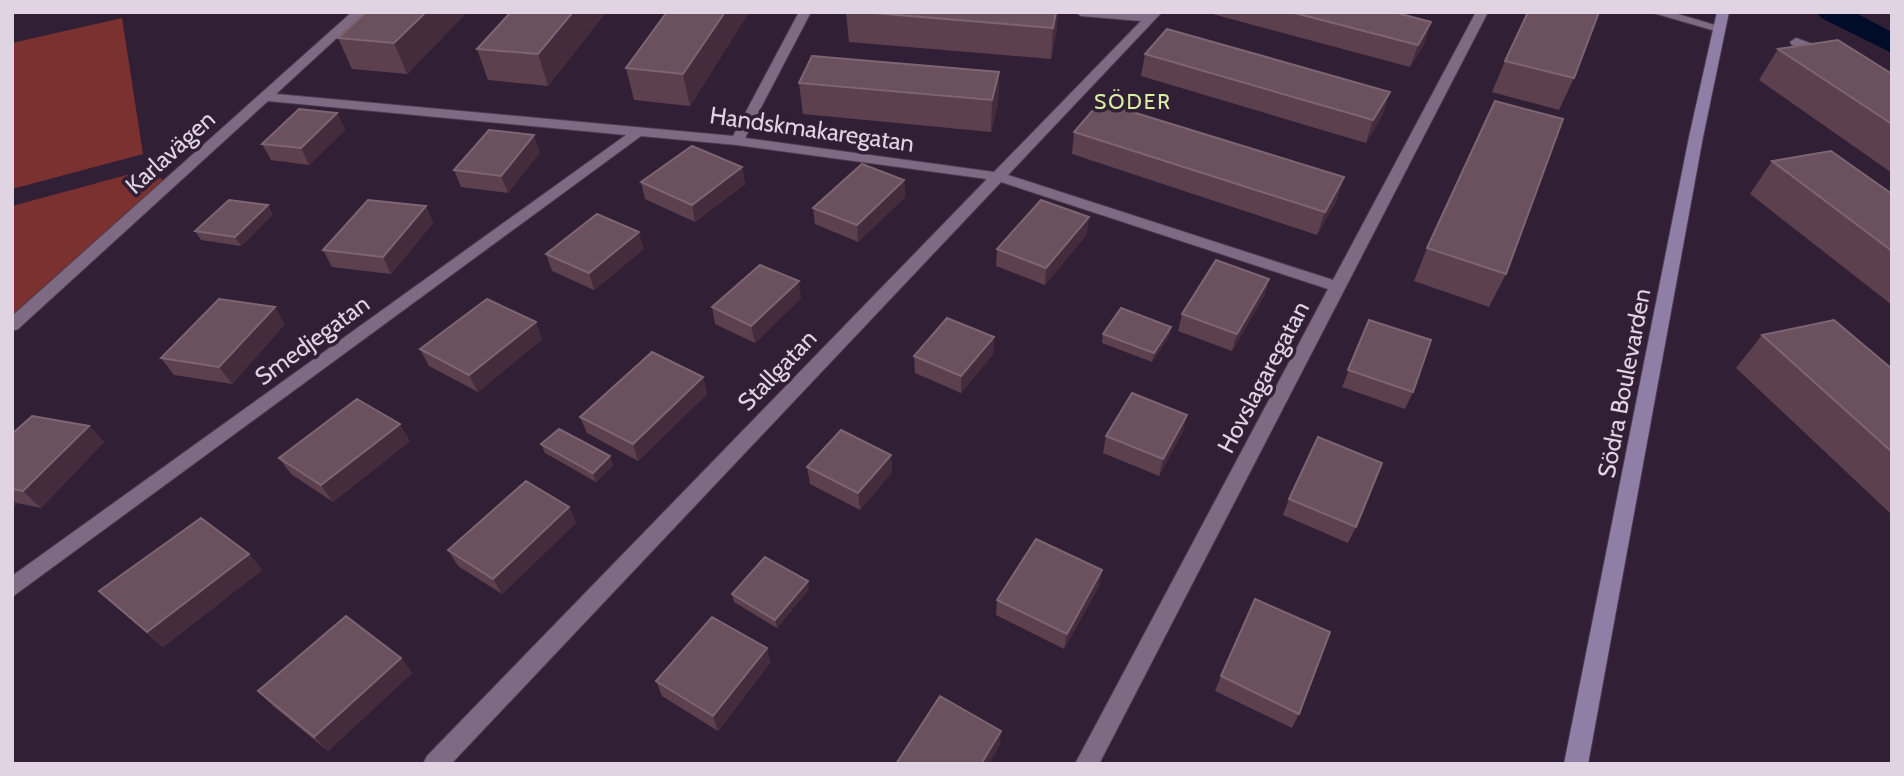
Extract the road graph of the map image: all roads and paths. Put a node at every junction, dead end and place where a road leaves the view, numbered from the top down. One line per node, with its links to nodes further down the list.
1 (359, 12): 10 (street, Karlavägen)
2 (805, 12): 12 (street)
3 (1081, 12): 6 (street)
4 (1482, 12): 14 (street, Hovslagaregatan)
5 (1656, 12): 7 (street)
6 (1154, 15): 13 (street, Stallgatan)
7 (1721, 20): 19 (main road, Södra Boulevarden)
8 (1796, 42): 9 (street)
9 (1833, 56)
10 (264, 97): 11 (street, Handskmakaregatan); 15 (street, Karlavägen)
11 (641, 131): 12 (street, Handskmakaregatan); 16 (street, Smedjegatan)
12 (737, 141): 13 (street, Handskmakaregatan)
13 (996, 176): 14 (street, Handskmakaregatan); 17 (street, Stallgatan)
14 (1338, 287): 18 (street, Hovslagaregatan)
15 (12, 325)
16 (12, 588)
17 (435, 764)
18 (1087, 764)
19 (1576, 764)

